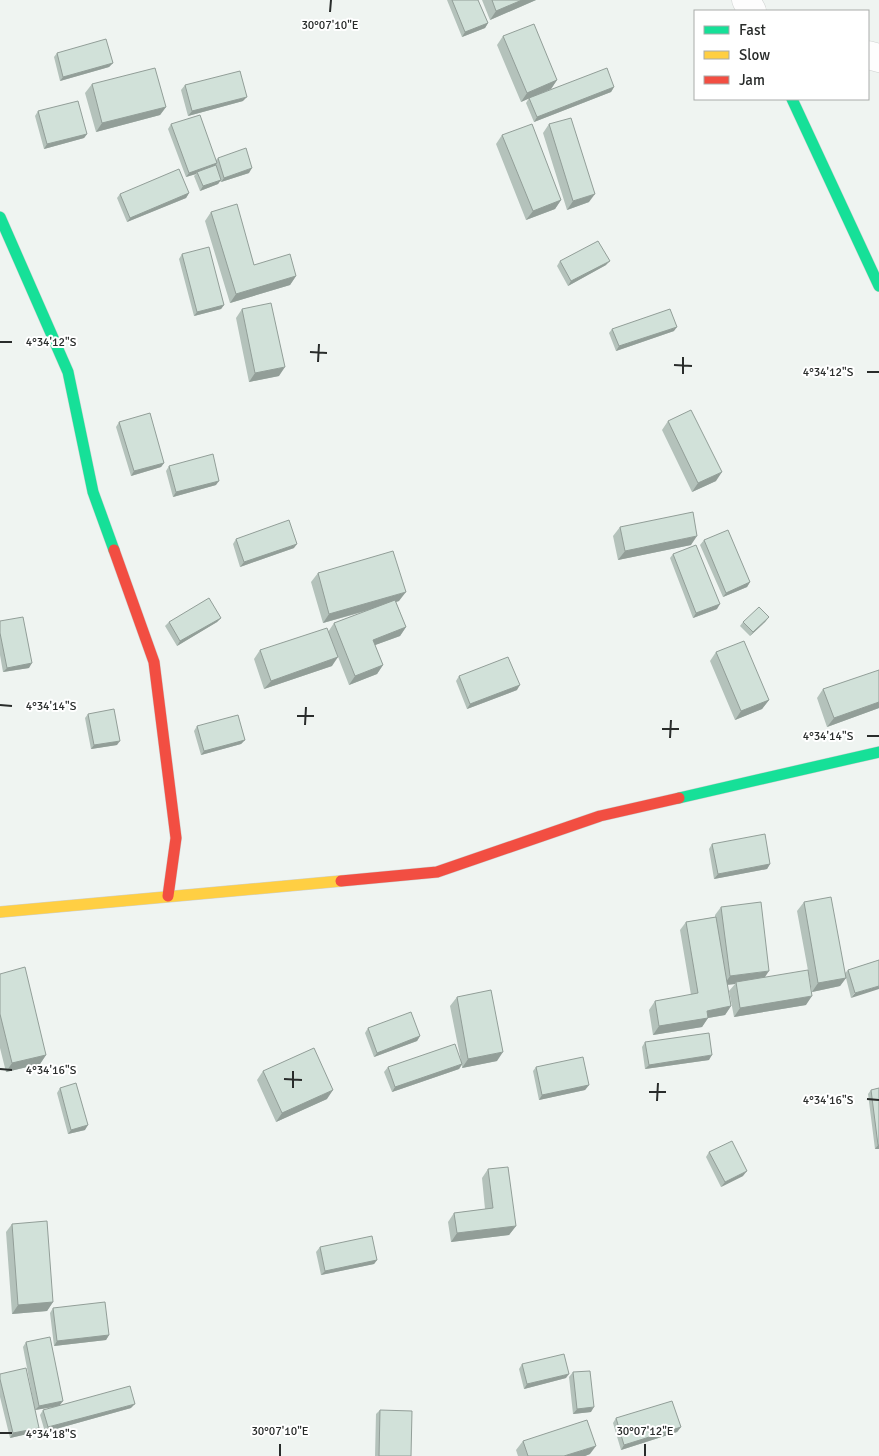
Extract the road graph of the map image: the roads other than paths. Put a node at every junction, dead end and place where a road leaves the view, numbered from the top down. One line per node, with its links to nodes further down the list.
1 (792, 100): 3 (street)
2 (0, 217): 5 (street)
3 (879, 286)
4 (879, 752): 5 (street)
5 (168, 896): 6 (street)
6 (0, 912)

